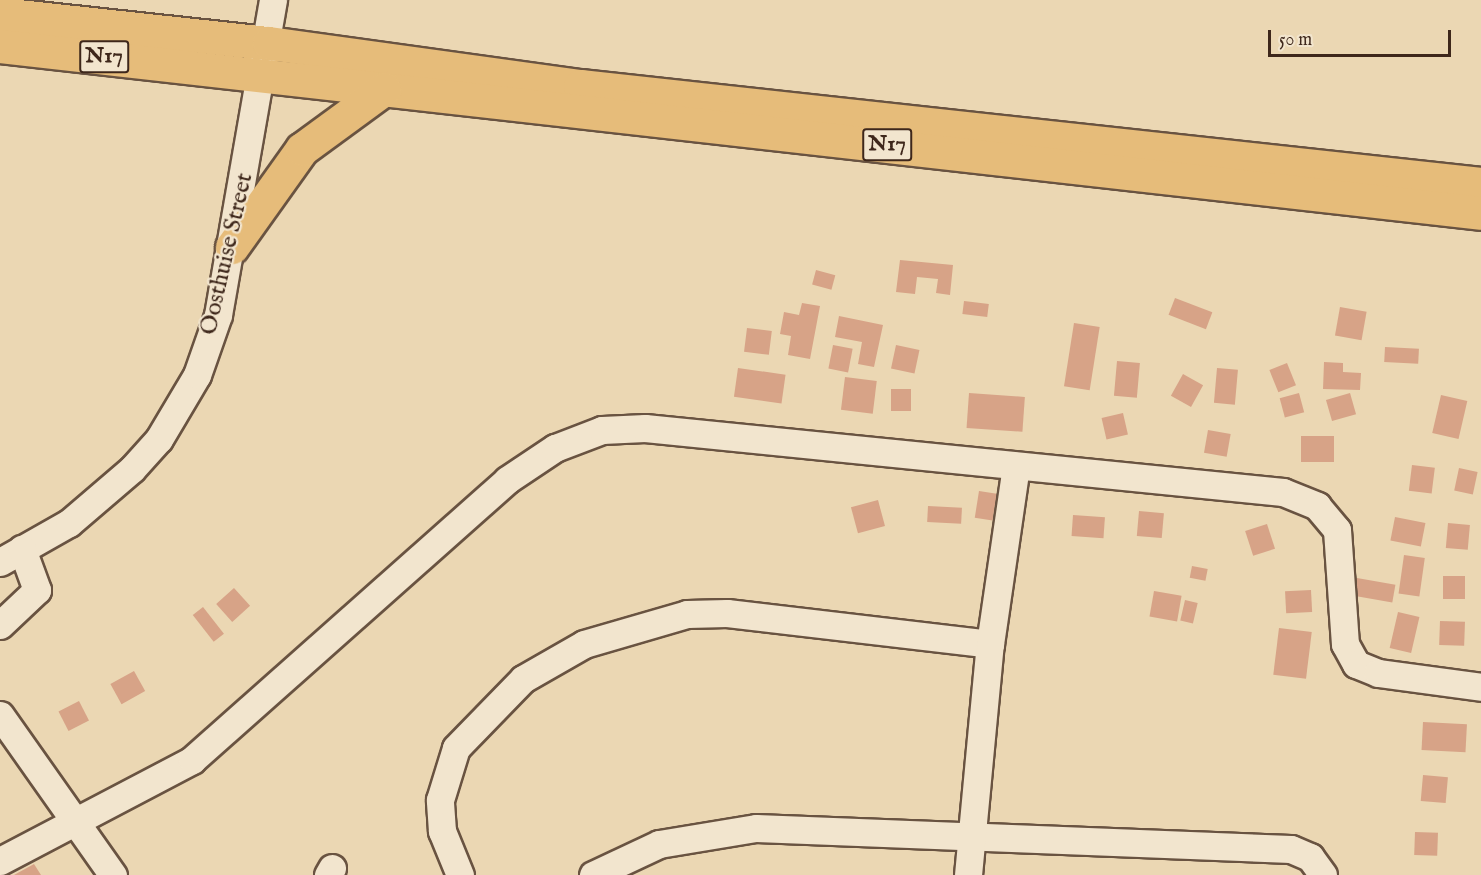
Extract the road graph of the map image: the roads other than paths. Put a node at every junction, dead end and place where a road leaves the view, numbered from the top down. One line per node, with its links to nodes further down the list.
1 (273, 0): 4 (street, Oosthuise Street)
2 (0, 15): 4 (highway, N17)
3 (0, 46): 4 (highway, N17)
4 (266, 58): 5 (highway, N17); 6 (highway, N17); 8 (street, Oosthuise Street)
5 (384, 89): 7 (highway, N17); 8 (highway)
6 (1481, 184)
7 (1481, 213)
8 (232, 247): 10 (street, Oosthuise Street)
9 (1016, 466): 12 (street); 13 (street); 15 (street)
10 (11, 556): 11 (street)
11 (0, 625)
12 (990, 644): 16 (street); 19 (street)
13 (1481, 687)
14 (0, 715): 15 (street)
15 (74, 824): 17 (street); 18 (street)
16 (971, 839): 20 (street); 21 (street); 22 (street)
17 (0, 861)
18 (112, 875)
19 (460, 875)
20 (593, 875)
21 (968, 875)
22 (1323, 875)

